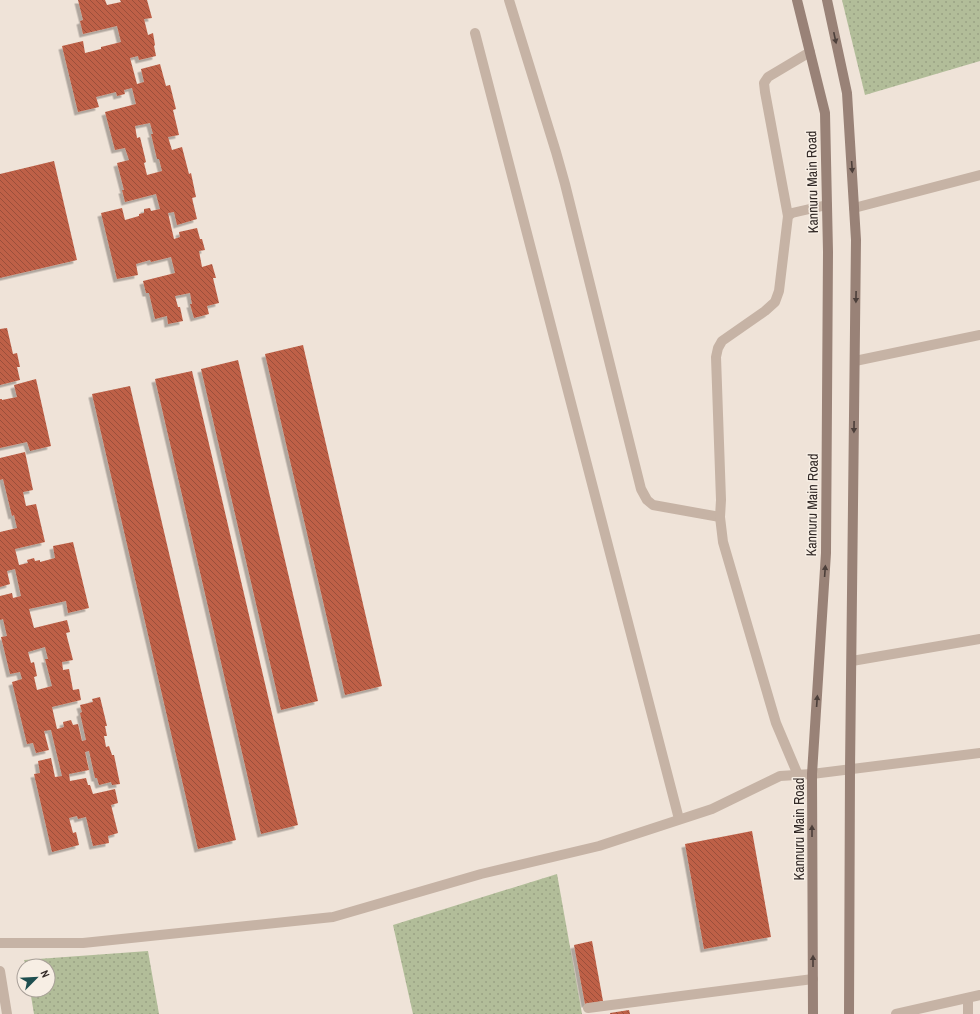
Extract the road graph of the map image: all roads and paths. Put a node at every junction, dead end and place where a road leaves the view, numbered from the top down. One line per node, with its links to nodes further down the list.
1 (509, 0): 12 (street)
2 (797, 0): 5 (main road, Kannuru Main Road)
3 (827, 0): 8 (main road, one-way to 8)
4 (475, 33): 19 (street)
5 (810, 52): 7 (main road, Kannuru Main Road); 9 (street)
6 (980, 175): 8 (street)
7 (827, 205): 9 (street); 17 (main road, Kannuru Main Road, one-way to 7)
8 (854, 208): 11 (main road, one-way to 11)
9 (788, 216): 12 (street)
10 (980, 335): 11 (street)
11 (855, 361): 14 (main road, one-way to 14)
12 (720, 517): 18 (street)
13 (980, 639): 14 (street)
14 (852, 661): 16 (main road)
15 (980, 753): 16 (street)
16 (850, 770): 17 (street); 28 (main road)
17 (812, 774): 18 (street); 22 (main road, Kannuru Main Road, one-way to 17)
18 (798, 775): 19 (street)
19 (680, 820): 20 (street)
20 (0, 944)
21 (0, 972): 26 (street)
22 (813, 979): 25 (street); 27 (main road, Kannuru Main Road)
23 (980, 996): 24 (street)
24 (968, 998): 29 (street); 30 (street)
25 (588, 1008)
26 (7, 1014)
27 (813, 1014)
28 (849, 1014)
29 (896, 1014)
30 (968, 1014)

